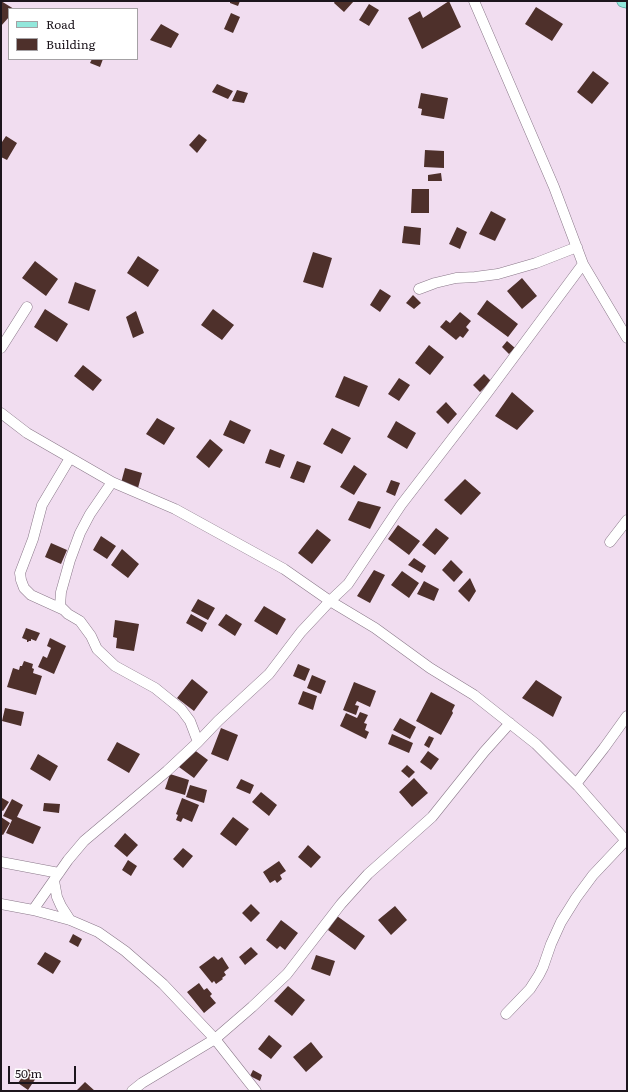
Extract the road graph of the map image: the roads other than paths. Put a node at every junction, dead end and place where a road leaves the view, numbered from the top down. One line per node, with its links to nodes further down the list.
1 (474, 1): 4 (street)
2 (623, 1): 3 (main road)
3 (627, 2)
4 (577, 247): 5 (street); 6 (street)
5 (583, 264): 8 (street); 15 (street)
6 (419, 289)
7 (27, 307): 9 (street)
8 (627, 338)
9 (1, 348)
10 (1, 413): 11 (street)
11 (70, 458): 12 (street); 16 (street)
12 (112, 482): 15 (street); 16 (street)
13 (627, 520): 14 (street)
14 (610, 542)
15 (330, 600): 18 (street); 19 (street)
16 (64, 610): 19 (street)
17 (627, 716): 20 (street)
18 (510, 723): 20 (street); 28 (street)
19 (198, 742): 23 (street)
20 (576, 784): 21 (street)
21 (626, 841): 27 (street)
22 (1, 862): 23 (street)
23 (56, 877): 25 (street); 26 (street)
24 (1, 904): 25 (street)
25 (33, 910): 26 (street)
26 (70, 920): 28 (street)
27 (506, 1014)
28 (215, 1039): 29 (street); 30 (street)
29 (132, 1091)
30 (256, 1091)

